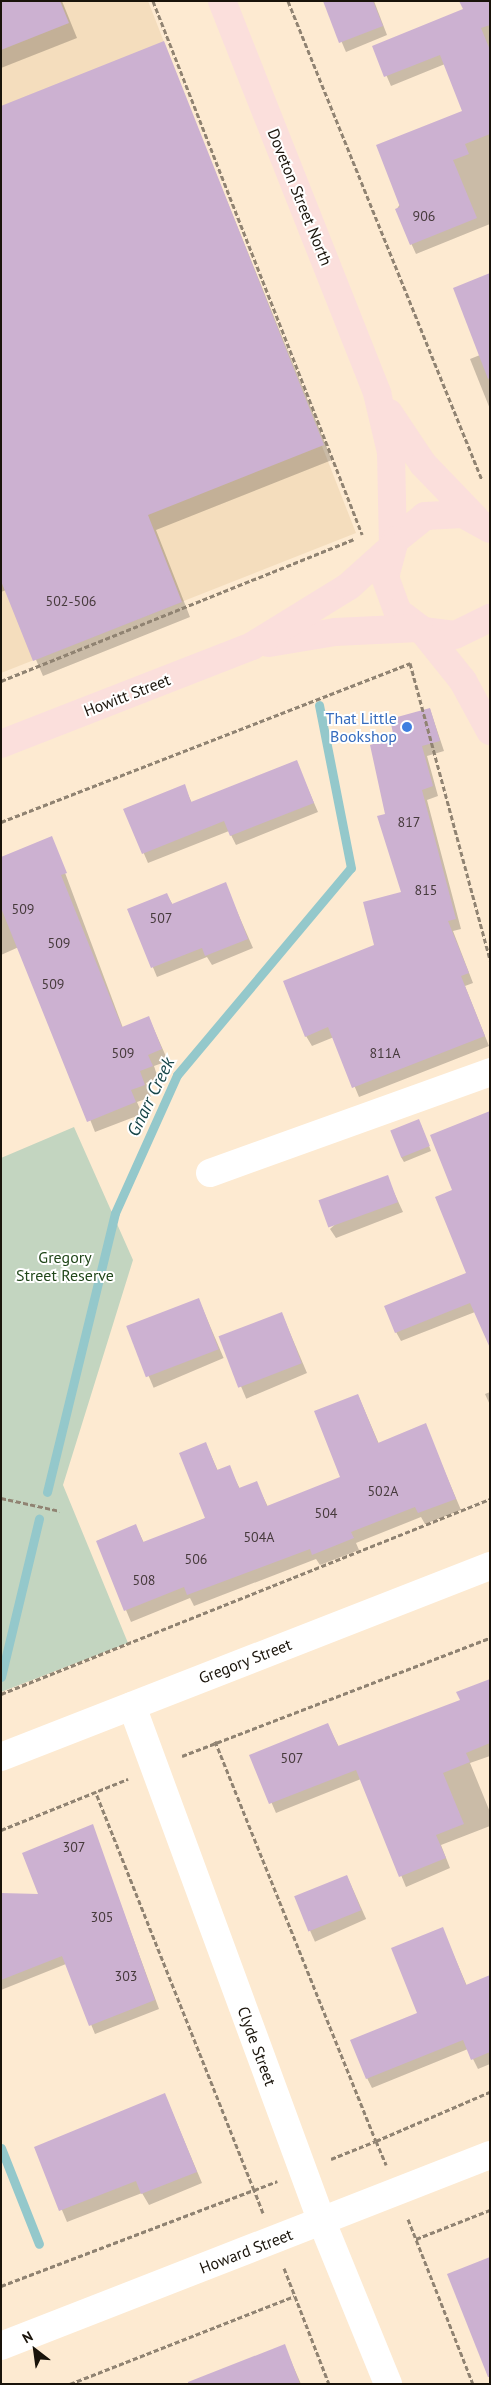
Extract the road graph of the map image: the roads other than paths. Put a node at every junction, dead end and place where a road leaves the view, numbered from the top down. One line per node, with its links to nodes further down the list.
1 (222, 1): 2 (main road, Doveton Street North)
2 (377, 393): 3 (main road, Doveton Street North); 4 (main road, Doveton Street North)
3 (484, 523): 4 (main road, Howitt Street)
4 (392, 546): 6 (main road); 7 (main road, Howitt Street)
5 (490, 618): 6 (main road, Howitt Street)
6 (421, 630): 7 (main road, Howitt Street); 8 (main road)
7 (252, 646): 9 (main road, Howitt Street)
8 (490, 731)
9 (1, 744)
10 (490, 1072): 11 (street)
11 (210, 1173)
12 (490, 1566): 13 (street, Gregory Street)
13 (132, 1706): 14 (street, Gregory Street); 16 (street, Clyde Street)
14 (1, 1757)
15 (490, 2155): 16 (street, Howard Street)
16 (322, 2222): 17 (street, Howard Street); 18 (street, Clyde Street)
17 (1, 2346)
18 (388, 2384)

